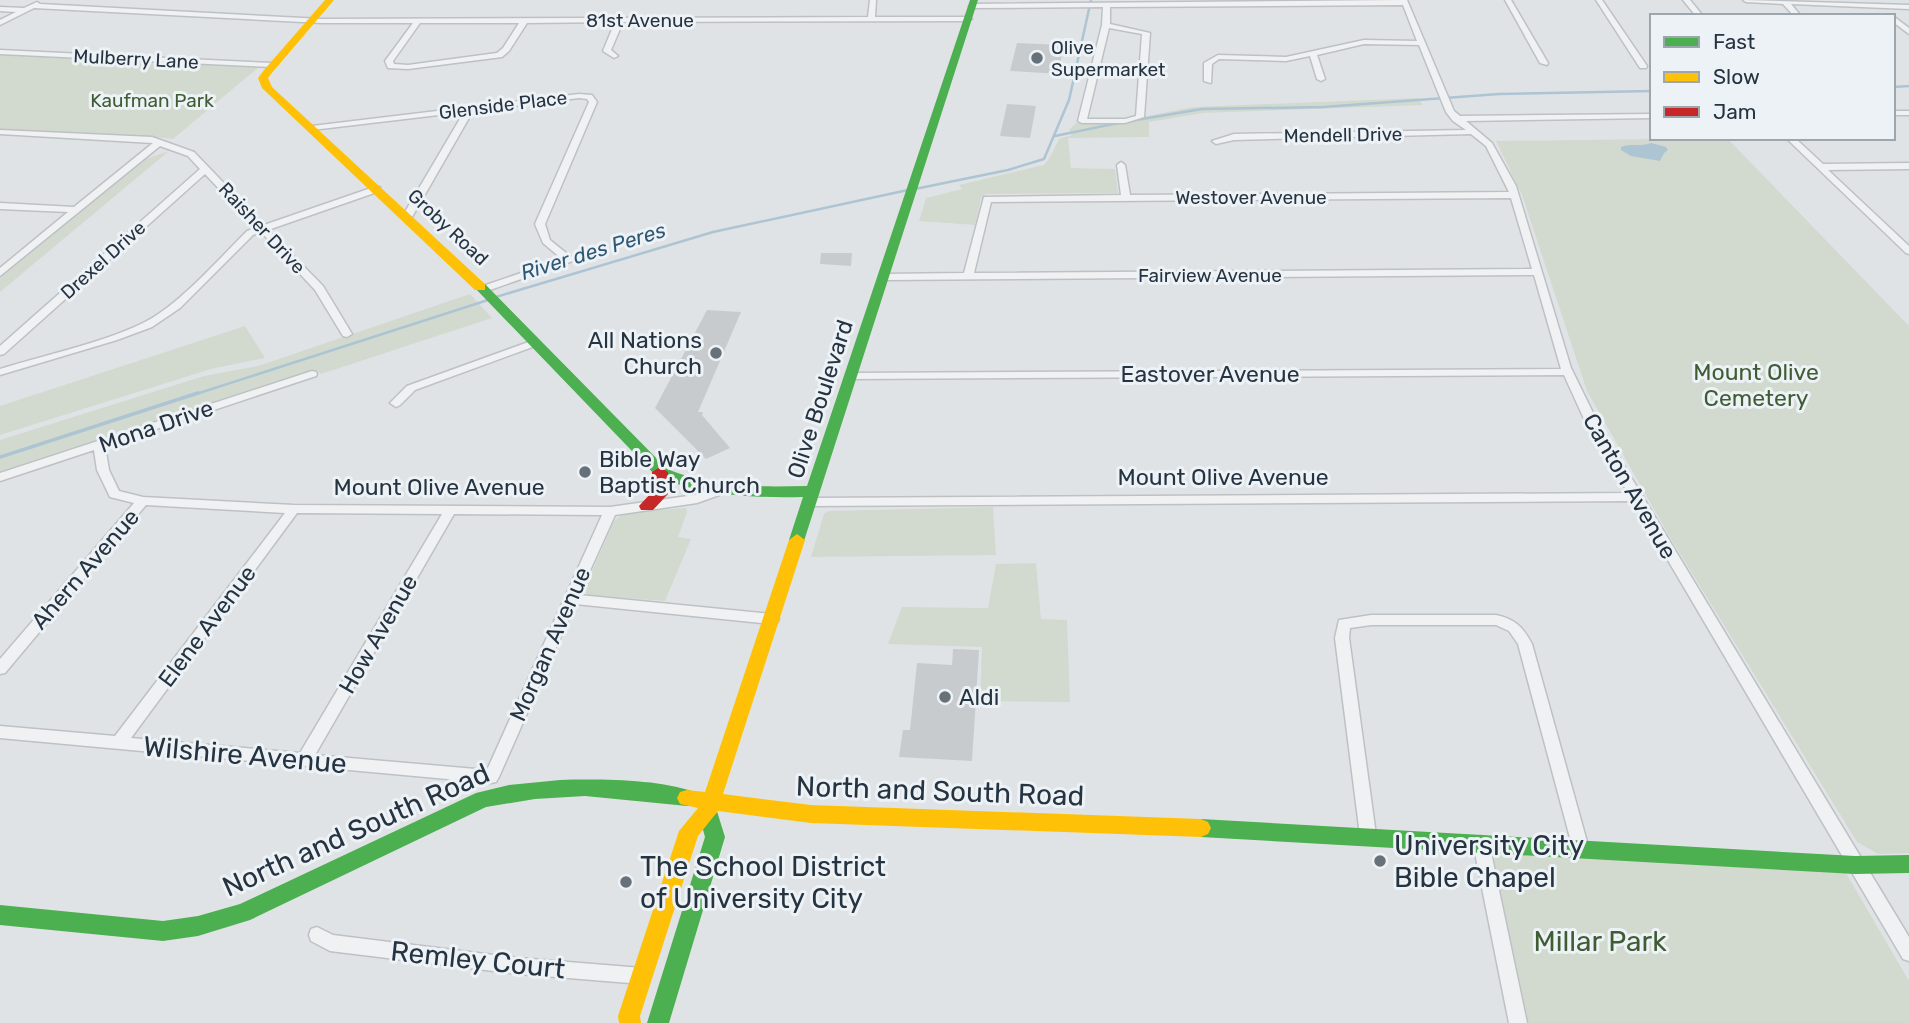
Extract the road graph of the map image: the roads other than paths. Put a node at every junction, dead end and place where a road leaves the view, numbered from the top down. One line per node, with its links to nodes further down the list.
1 (44, 0): 13 (street)
2 (330, 0): 20 (street)
3 (873, 0): 19 (street)
4 (1508, 0): 32 (street)
5 (1599, 0): 34 (street)
6 (1686, 0): 16 (street)
7 (1746, 0): 9 (street)
8 (1404, 1): 10 (street, 81st Avenue); 28 (street, Canton Avenue)
9 (1784, 1): 11 (street); 17 (street)
10 (1104, 5): 14 (street, 81st Avenue); 26 (street)
11 (1878, 6): 12 (street); 18 (street)
12 (1909, 7)
13 (28, 8): 15 (street, 81st Avenue); 20 (street, 81st Avenue); 25 (street)
14 (972, 8): 19 (street, 81st Avenue); 63 (street, Olive Boulevard)
15 (0, 9)
16 (1698, 14)
17 (1796, 14)
18 (1888, 14)
19 (871, 19): 21 (street, 81st Avenue)
20 (312, 20): 23 (street, 81st Avenue); 33 (street)
21 (620, 20): 24 (street, 81st Avenue); 31 (street)
22 (1895, 20): 27 (street)
23 (418, 21): 24 (street, 81st Avenue); 24 (street)
24 (524, 21)
25 (0, 23)
26 (1106, 25): 26 (street)
27 (1909, 32)
28 (1421, 43): 30 (street); 39 (street, Canton Avenue)
29 (0, 51): 33 (street, Mulberry Lane)
30 (1313, 54): 35 (street); 36 (street)
31 (614, 57)
32 (1544, 63)
33 (272, 65): 40 (street, Groby Road)
34 (1643, 66)
35 (1321, 79)
36 (1208, 81)
37 (470, 109): 40 (street, Glenside Place); 56 (street); 60 (street, Glenside Place)
38 (1650, 116): 39 (street)
39 (1455, 119): 42 (street, Canton Avenue)
40 (313, 128): 50 (street, Groby Road)
41 (0, 132): 45 (street, Raisher Drive)
42 (1471, 132): 44 (street, Mendell Drive); 51 (street, Canton Avenue)
43 (1792, 140): 48 (street)
44 (1216, 141)
45 (159, 142): 49 (street, Raisher Drive); 55 (street)
46 (1121, 165): 52 (street)
47 (1909, 166): 48 (street)
48 (1821, 167): 58 (street)
49 (206, 168): 57 (street, Raisher Drive); 68 (street, Drexel Drive)
50 (377, 189): 56 (street, Groby Road); 57 (street)
51 (1515, 195): 52 (street, Westover Avenue); 61 (street, Canton Avenue)
52 (1126, 197): 53 (street, Westover Avenue)
53 (987, 199): 64 (street)
54 (0, 205): 55 (street)
55 (76, 210): 62 (street)
56 (407, 217): 65 (street, Groby Road)
57 (261, 229): 66 (street, Raisher Drive); 69 (street)
58 (1909, 251)
59 (585, 255): 60 (street)
60 (569, 260): 65 (street)
61 (1537, 272): 64 (street, Fairview Avenue); 70 (street, Canton Avenue)
62 (0, 273)
63 (884, 276): 64 (street, Fairview Avenue); 72 (street, Olive Boulevard)
64 (968, 276)
65 (485, 291): 67 (street, Groby Road)
66 (346, 334)
67 (534, 343): 73 (street); 75 (street, Groby Road)
68 (0, 352)
69 (0, 372)
70 (1568, 373): 72 (street, Eastover Avenue); 79 (street, Canton Avenue)
71 (312, 374): 74 (street, Mona Drive)
72 (852, 376): 78 (street, Olive Boulevard)
73 (396, 403)
74 (99, 445): 76 (street, Mona Drive); 80 (street, Mount Olive Avenue)
75 (660, 472): 77 (street, Groby Road); 81 (street)
76 (0, 477)
77 (718, 491): 78 (street, Mount Olive Avenue); 81 (street, Mount Olive Avenue)
78 (812, 497): 79 (street, Mount Olive Avenue); 86 (street, Olive Boulevard)
79 (1635, 497): 97 (street, Canton Avenue)
80 (143, 501): 82 (street, Mount Olive Avenue); 87 (street, Ahern Avenue)
81 (647, 506): 84 (street, Mount Olive Avenue)
82 (294, 509): 83 (street, Mount Olive Avenue); 89 (street, Elene Avenue)
83 (452, 509): 84 (street, Mount Olive Avenue); 90 (street, How Avenue)
84 (610, 511): 85 (street, Morgan Avenue)
85 (570, 599): 86 (street); 91 (street, Morgan Avenue)
86 (772, 620): 92 (street, Olive Boulevard)
87 (0, 668)
88 (0, 732): 89 (street, Wilshire Avenue)
89 (120, 743): 90 (street, Wilshire Avenue)
90 (304, 760): 91 (street, Wilshire Avenue)
91 (491, 777)
92 (710, 806): 93 (street, North and South Road); 98 (street, North and South Road); 101 (street, Olive Boulevard); 103 (street, Olive Boulevard)
93 (1368, 835): 94 (street, North and South Road); 95 (street)
94 (1481, 843): 95 (street, North and South Road); 104 (street)
95 (1581, 849): 97 (street, North and South Road)
96 (1909, 864): 97 (street, North and South Road)
97 (1855, 865): 100 (street, Canton Avenue)
98 (0, 915)
99 (317, 935): 101 (street, Remley Court)
100 (1909, 953)
101 (642, 976): 102 (street, Olive Boulevard)
102 (630, 1023)
103 (658, 1023)
104 (1518, 1023)

